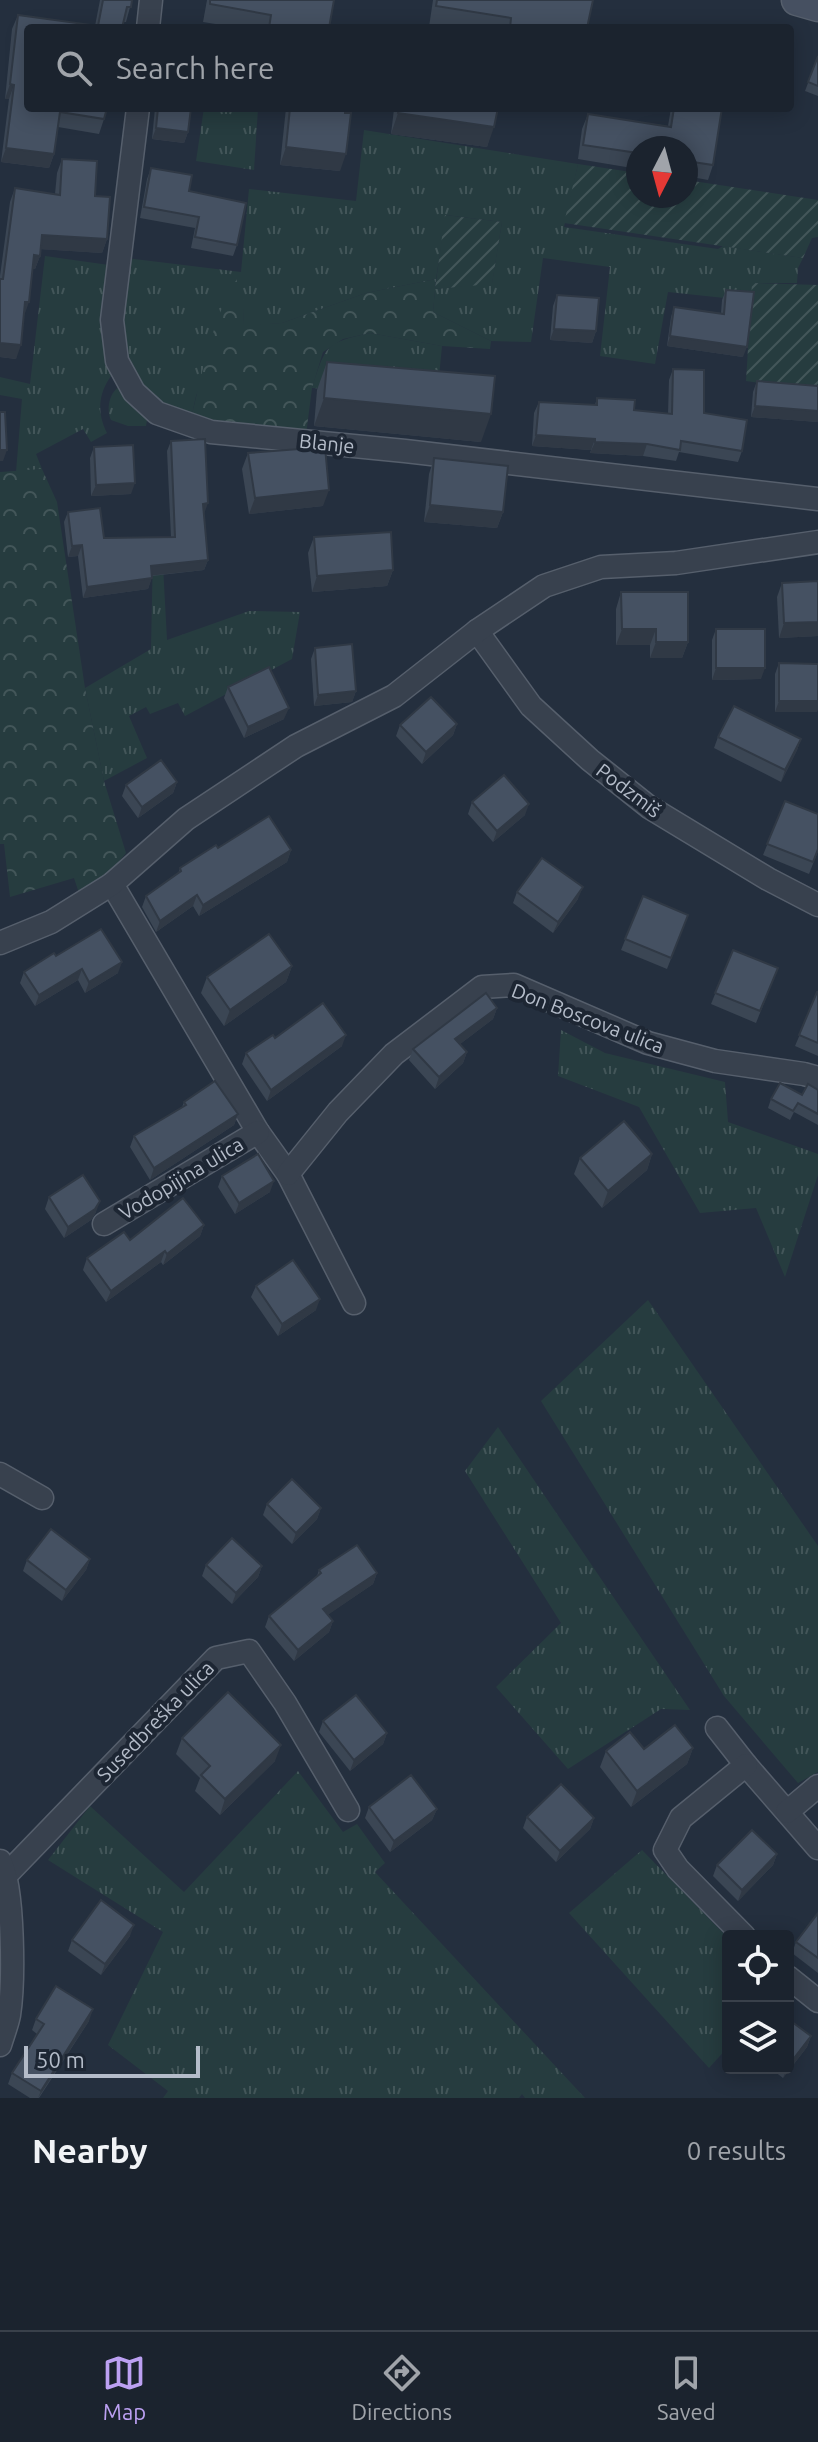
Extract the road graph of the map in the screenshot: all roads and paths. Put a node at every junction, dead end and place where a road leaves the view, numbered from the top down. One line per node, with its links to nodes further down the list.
1 (151, 0): 4 (street)
2 (797, 0): 3 (street)
3 (818, 6)
4 (148, 24)
5 (138, 112): 6 (street, Blanje)
6 (818, 499)
7 (818, 542): 8 (street)
8 (477, 631): 9 (street); 10 (street, Podzmiš)
9 (112, 884): 11 (street); 13 (street)
10 (818, 905)
11 (0, 943)
12 (818, 1078): 14 (street, Don Boscova ulica)
13 (258, 1132): 14 (street); 15 (street, Vodopijina ulica)
14 (288, 1174): 16 (street)
15 (104, 1224)
16 (354, 1303)
17 (0, 1474): 18 (street)
18 (42, 1498)
19 (717, 1728): 20 (street)
20 (746, 1765): 23 (street); 26 (street)
21 (818, 1786): 23 (street)
22 (348, 1810): 25 (street, Susedbreška ulica)
23 (787, 1812): 24 (street)
24 (818, 1848)
25 (4, 1867): 29 (street)
26 (738, 1930)
27 (794, 1982): 28 (street)
28 (818, 2001)
29 (0, 2045)

